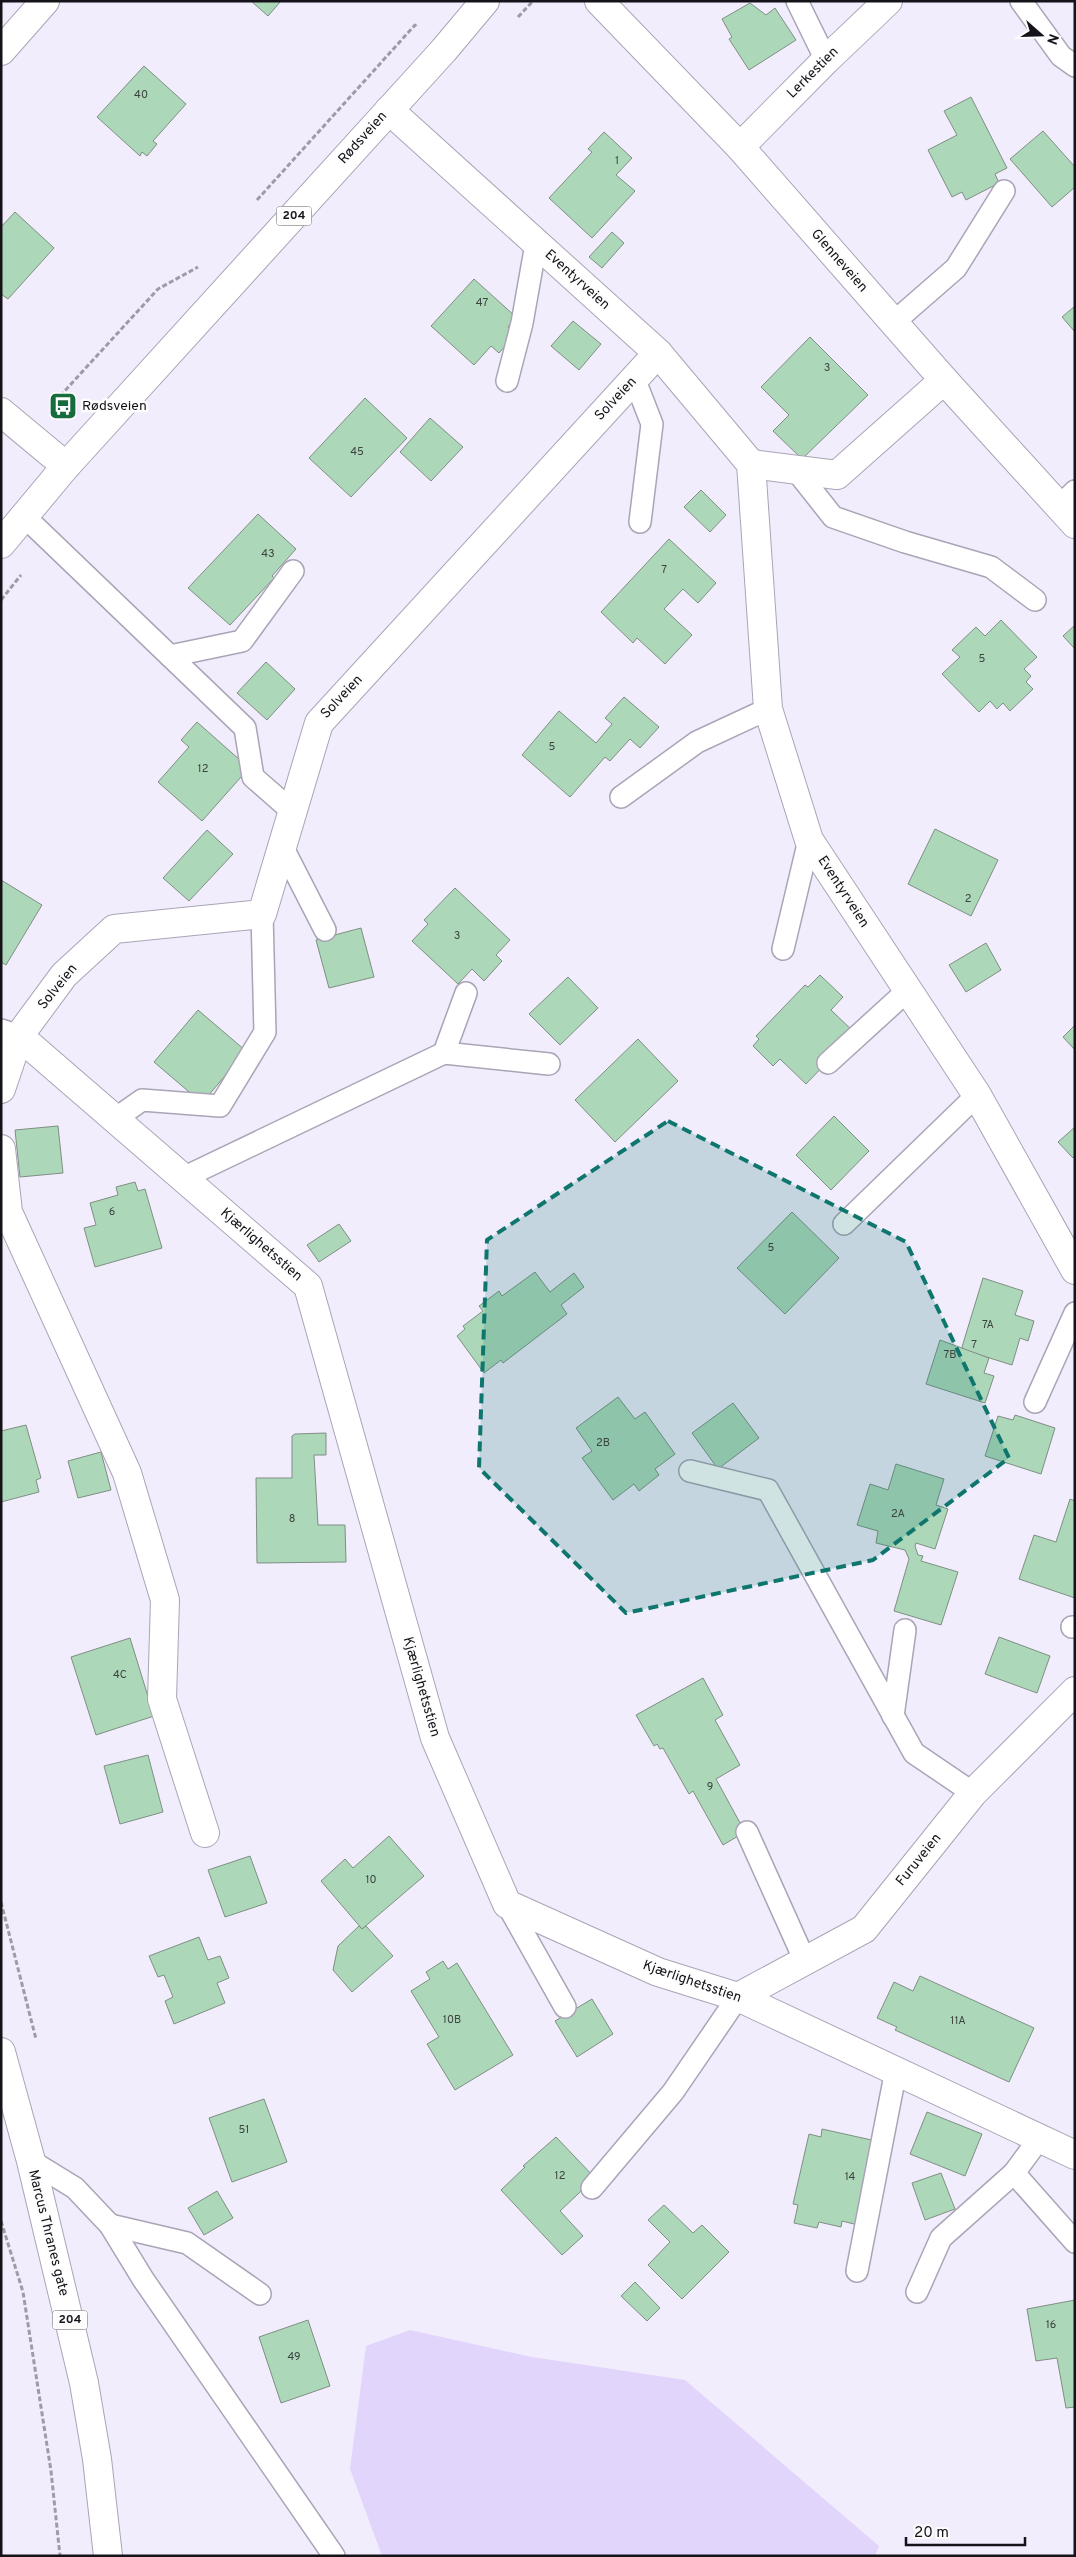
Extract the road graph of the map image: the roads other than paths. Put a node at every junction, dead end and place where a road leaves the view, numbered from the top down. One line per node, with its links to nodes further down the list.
1 (45, 1): 7 (main road)
2 (485, 1): 10 (main road, Rødsveien / 204)
3 (599, 1): 11 (main road, Glenneveien)
4 (797, 1): 8 (lane)
5 (888, 1): 8 (main road, Lerkestien)
6 (1021, 1): 9 (lane)
7 (1, 50)
8 (826, 60): 11 (main road, Lerkestien)
9 (1075, 66)
10 (389, 110): 13 (main road, Eventyrveien); 21 (main road, Rødsveien / 204)
11 (740, 147): 14 (main road, Glenneveien)
12 (1004, 191): 14 (lane)
13 (536, 244): 15 (main road, Eventyrveien); 18 (lane)
14 (894, 322): 17 (main road, Glenneveien)
15 (658, 353): 16 (main road, Solveien); 20 (main road, Eventyrveien)
16 (634, 378): 25 (lane); 32 (main road, Solveien)
17 (944, 380): 22 (main road); 23 (main road, Glenneveien)
18 (506, 381)
19 (1, 412): 21 (main road)
20 (751, 464): 22 (main road); 30 (main road, Eventyrveien)
21 (66, 466): 24 (main road, Rødsveien / 204)
22 (796, 469): 28 (lane)
23 (1070, 508)
24 (24, 516): 26 (main road, Rødsveien / 204); 29 (lane)
25 (640, 522)
26 (1, 544)
27 (293, 571): 29 (lane)
28 (1035, 600)
29 (170, 656): 32 (lane)
30 (768, 708): 31 (lane); 33 (main road, Eventyrveien)
31 (621, 797)
32 (293, 812): 34 (main road, Solveien)
33 (809, 840): 37 (lane); 38 (main road, Eventyrveien)
34 (282, 846): 35 (main road, Solveien); 36 (lane)
35 (262, 914): 40 (main road, Solveien); 46 (lane)
36 (325, 930)
37 (783, 949)
38 (908, 990): 42 (lane); 45 (main road, Eventyrveien)
39 (466, 993): 41 (lane)
40 (10, 1033): 44 (main road); 46 (main road, Kjærlighetsstien)
41 (444, 1053): 43 (lane); 48 (lane)
42 (828, 1063)
43 (549, 1064)
44 (1, 1089)
45 (977, 1095): 49 (lane); 50 (main road, Eventyrveien)
46 (115, 1119): 48 (main road, Kjærlighetsstien)
47 (1, 1149): 59 (main road)
48 (183, 1178): 60 (main road, Kjærlighetsstien)
49 (844, 1224)
50 (1075, 1270)
51 (1075, 1313): 52 (lane)
52 (1035, 1402)
53 (690, 1471): 56 (lane)
54 (905, 1630): 56 (lane)
55 (1075, 1691): 57 (main road, Furuveien)
56 (893, 1716): 57 (lane)
57 (972, 1793): 61 (main road, Furuveien)
58 (747, 1832): 61 (lane)
59 (205, 1833)
60 (507, 1904): 62 (main road, Kjærlighetsstien); 63 (lane)
61 (805, 1961): 62 (main road, Furuveien)
62 (738, 1997): 65 (main road, Kjærlighetsstien); 70 (lane)
63 (565, 2007)
64 (1, 2052): 66 (main road, 204)
65 (896, 2070): 67 (main road, Kjærlighetsstien); 73 (lane)
66 (5, 2090): 68 (main road, Marcus Thranes gate / 204)
67 (1062, 2145): 69 (lane)
68 (31, 2161): 71 (lane); 76 (main road, Marcus Thranes gate / 204)
69 (1014, 2173): 72 (lane); 74 (lane)
70 (592, 2188)
71 (110, 2225): 75 (lane); 77 (lane)
72 (1075, 2242)
73 (856, 2271)
74 (917, 2292)
75 (260, 2294)
76 (108, 2556)
77 (334, 2556)

